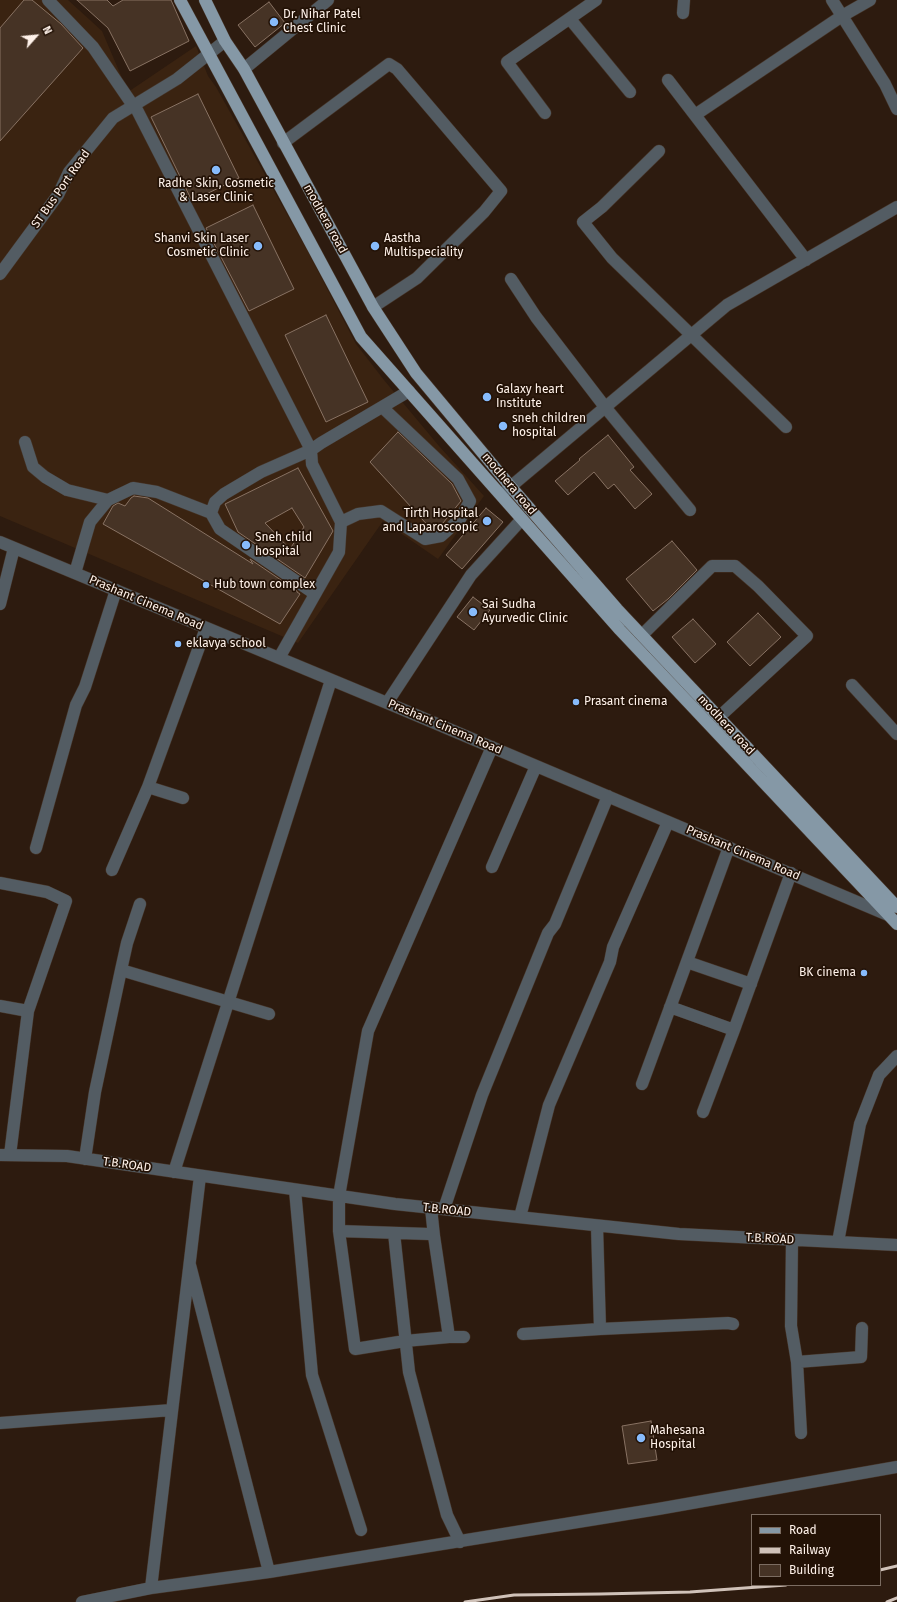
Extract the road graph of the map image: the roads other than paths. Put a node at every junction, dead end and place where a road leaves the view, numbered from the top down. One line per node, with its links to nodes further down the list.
1 (48, 0): 17 (street)
2 (180, 0): 13 (main road)
3 (204, 0): 12 (main road, modhera road)
4 (328, 0): 14 (street)
5 (596, 0): 11 (street)
6 (684, 0): 9 (street)
7 (832, 0): 10 (street)
8 (870, 0): 10 (street)
9 (683, 13)
10 (842, 16): 18 (street); 20 (street)
11 (570, 19): 16 (street); 19 (street)
12 (225, 41): 13 (street, ST Bus Port Road); 14 (main road, modhera road)
13 (209, 53): 17 (street, ST Bus Port Road); 29 (main road)
14 (244, 69): 21 (main road, modhera road)
15 (668, 80): 20 (street)
16 (630, 92)
17 (134, 104): 25 (street, ST Bus Port Road); 34 (street)
18 (897, 109)
19 (545, 113)
20 (695, 115): 24 (street)
21 (283, 143): 27 (main road, modhera road); 27 (street)
22 (659, 151): 28 (street)
23 (897, 207): 24 (street)
24 (806, 260): 28 (street)
25 (0, 274)
26 (511, 279): 31 (street)
27 (373, 307): 35 (main road, modhera road)
28 (691, 335): 31 (street); 32 (street)
29 (409, 391): 30 (street); 36 (main road)
30 (382, 407): 34 (street); 41 (street)
31 (605, 407): 35 (street); 38 (street)
32 (786, 427)
33 (25, 442): 37 (street)
34 (311, 450): 39 (street); 41 (street)
35 (511, 487): 36 (street); 49 (main road, modhera road)
36 (501, 495): 40 (main road)
37 (108, 500): 39 (street); 44 (street)
38 (690, 510)
39 (211, 513): 46 (street)
40 (522, 519): 53 (street); 69 (main road)
41 (341, 522): 46 (street)
42 (0, 542): 43 (street, Prashant Cinema Road)
43 (14, 548): 44 (street, Prashant Cinema Road); 47 (street)
44 (75, 573): 45 (street, Prashant Cinema Road)
45 (116, 590): 48 (street, Prashant Cinema Road); 63 (street)
46 (315, 594): 50 (street)
47 (0, 604)
48 (206, 628): 50 (street, Prashant Cinema Road); 58 (street)
49 (642, 635): 54 (main road, modhera road); 54 (street)
50 (279, 658): 51 (street, Prashant Cinema Road)
51 (331, 680): 53 (street, Prashant Cinema Road); 74 (street)
52 (852, 685): 55 (street)
53 (387, 703): 56 (street, Prashant Cinema Road)
54 (719, 718): 69 (main road, modhera road)
55 (897, 734)
56 (492, 747): 57 (street, Prashant Cinema Road); 88 (street)
57 (536, 766): 59 (street, Prashant Cinema Road); 64 (street)
58 (148, 787): 60 (street); 65 (street)
59 (608, 796): 61 (street, Prashant Cinema Road); 90 (street)
60 (183, 798)
61 (668, 822): 62 (street, Prashant Cinema Road); 91 (street)
62 (729, 847): 66 (street, Prashant Cinema Road); 71 (street)
63 (36, 848)
64 (492, 867)
65 (112, 870)
66 (791, 873): 69 (street, Prashant Cinema Road); 73 (street)
67 (0, 882): 77 (street)
68 (140, 904): 72 (street)
69 (893, 911): 70 (main road)
70 (897, 924)
71 (687, 962): 73 (street); 76 (street)
72 (121, 970): 74 (street); 84 (street)
73 (751, 984): 79 (street)
74 (228, 1002): 78 (street); 85 (street)
75 (0, 1006): 77 (street)
76 (670, 1007): 79 (street); 81 (street)
77 (28, 1011): 83 (street)
78 (269, 1014)
79 (734, 1030): 82 (street)
80 (897, 1056): 97 (street)
81 (642, 1084)
82 (703, 1112)
83 (5, 1155): 84 (street, T.B.ROAD)
84 (85, 1159): 85 (street, T.B.ROAD)
85 (174, 1172): 86 (street, T.B.ROAD)
86 (200, 1176): 87 (street, T.B.ROAD); 99 (street)
87 (295, 1190): 88 (street, T.B.ROAD); 112 (street)
88 (339, 1196): 89 (street, T.B.ROAD); 93 (street)
89 (431, 1208): 90 (street, T.B.ROAD); 95 (street)
90 (444, 1209): 91 (street, T.B.ROAD)
91 (520, 1217): 92 (street, T.B.ROAD)
92 (597, 1226): 96 (street, T.B.ROAD); 102 (street)
93 (339, 1231): 94 (street); 106 (street)
94 (394, 1233): 95 (street); 106 (street)
95 (434, 1236): 104 (street)
96 (792, 1240): 97 (street, T.B.ROAD); 107 (street)
97 (838, 1242): 98 (street, T.B.ROAD)
98 (897, 1245)
99 (190, 1265): 108 (street); 114 (street)
100 (733, 1324): 102 (street)
101 (862, 1328): 107 (street)
102 (600, 1329): 103 (street)
103 (523, 1334)
104 (449, 1337): 105 (street); 106 (street)
105 (464, 1337)
106 (405, 1341): 113 (street)
107 (797, 1362): 110 (street)
108 (172, 1410): 109 (street); 115 (street)
109 (0, 1423)
110 (801, 1433)
111 (897, 1467): 113 (street)
112 (361, 1530)
113 (460, 1542): 114 (street)
114 (269, 1572): 115 (street)
115 (151, 1588): 116 (street)
116 (82, 1602)

